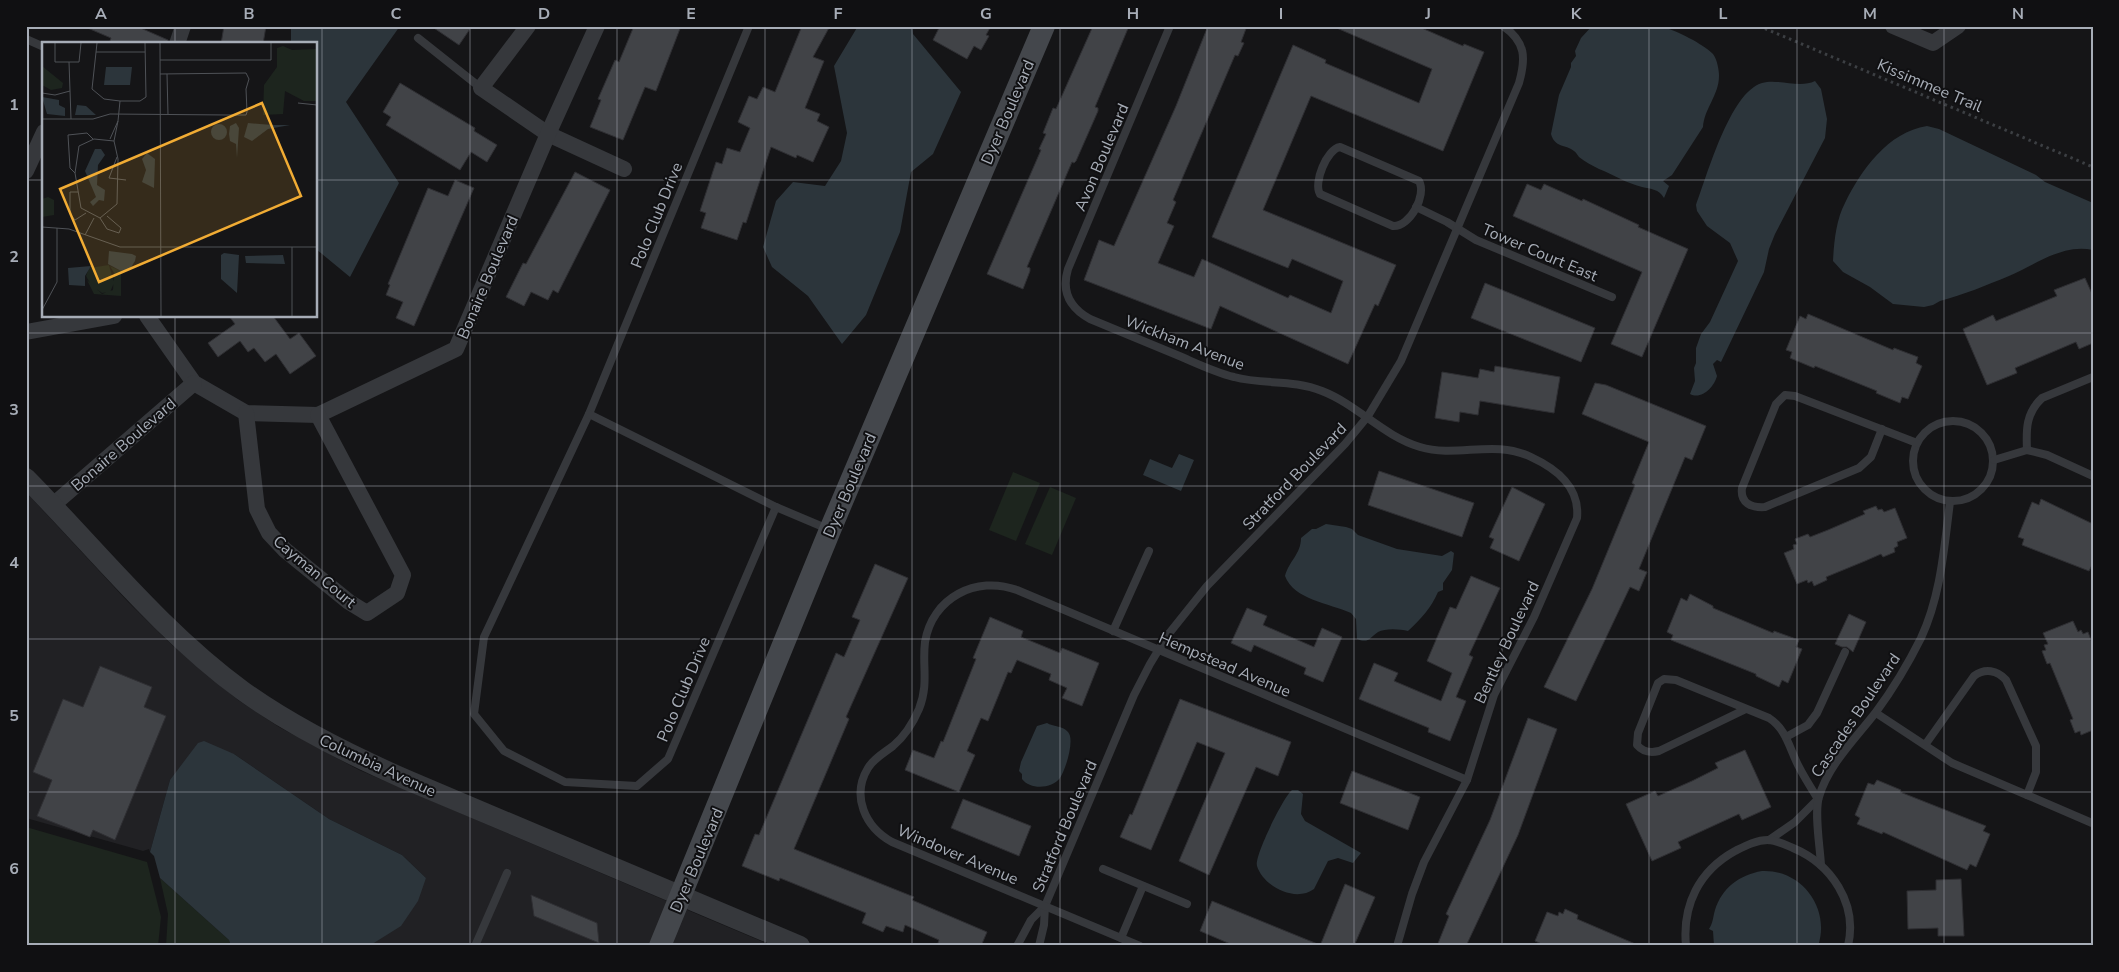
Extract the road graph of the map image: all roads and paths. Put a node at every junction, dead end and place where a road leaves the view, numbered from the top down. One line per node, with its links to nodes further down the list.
1 (184, 26): 13 (street)
2 (528, 26): 15 (street)
3 (596, 26): 16 (street, Bonaire Boulevard)
4 (749, 26): 31 (lane, Polo Club Drive)
5 (1044, 26): 44 (main road, Dyer Boulevard)
6 (1170, 26): 24 (lane, Avon Boulevard)
7 (1503, 26): 22 (lane, Stratford Boulevard)
8 (1758, 26): 18 (path, Kissimmee Trail)
9 (1893, 26): 10 (street)
10 (1958, 26)
11 (418, 38): 15 (lane)
12 (26, 39): 14 (lane)
13 (179, 42)
14 (42, 46)
15 (481, 88): 16 (street)
16 (548, 134): 19 (street); 32 (street, Bonaire Boulevard)
17 (42, 136): 20 (street)
18 (2093, 167)
19 (624, 169)
20 (26, 170)
21 (1416, 206): 21 (lane); 22 (lane, Tower Court East)
22 (1458, 229): 23 (lane, Tower Court East); 33 (lane, Stratford Boulevard)
23 (1612, 297)
24 (1068, 299): 33 (lane, Wickham Avenue)
25 (103, 318): 27 (street)
26 (148, 318): 29 (street, Bonaire Boulevard)
27 (26, 332)
28 (2093, 377): 36 (lane)
29 (194, 383): 30 (street, Bonaire Boulevard); 42 (street, Bonaire Boulevard)
30 (246, 413): 32 (street, Bonaire Boulevard); 32 (street, Cayman Court)
31 (589, 414): 43 (lane); 43 (lane, Polo Club Drive)
32 (318, 415)
33 (1368, 416): 38 (lane, Wickham Avenue); 47 (lane, Stratford Boulevard)
34 (1882, 429): 34 (lane); 35 (lane)
35 (1917, 443): 37 (lane); 41 (lane)
36 (2027, 450): 37 (lane); 39 (lane)
37 (1994, 460): 41 (lane)
38 (1551, 468): 53 (lane, Bentley Boulevard)
39 (2093, 476)
40 (26, 478): 42 (street, Columbia Avenue)
41 (1950, 502): 50 (lane, Cascades Boulevard)
42 (52, 504): 63 (street, Columbia Avenue)
43 (776, 507): 44 (lane)
44 (830, 530): 63 (main road, Dyer Boulevard)
45 (1149, 551): 46 (lane)
46 (1113, 631): 47 (lane, Hempstead Avenue); 57 (lane, Hempstead Avenue)
47 (1158, 650): 53 (lane, Hempstead Avenue); 65 (lane, Stratford Boulevard)
48 (1845, 652): 51 (lane)
49 (1746, 709): 49 (lane); 51 (lane)
50 (1876, 713): 52 (lane); 55 (lane, Cascades Boulevard)
51 (1786, 737): 55 (lane)
52 (1925, 745): 54 (lane); 54 (lane)
53 (1467, 780): 73 (lane, Bentley Boulevard)
54 (2027, 795): 56 (lane)
55 (1818, 799): 58 (lane, Cascades Boulevard); 59 (lane, Cascades Boulevard)
56 (2092, 823)
57 (876, 832): 65 (lane, Windover Avenue)
58 (1769, 840): 59 (lane); 74 (lane, Cascades Boulevard)
59 (1822, 865): 75 (lane)
60 (1103, 868): 62 (lane)
61 (507, 872): 67 (lane)
62 (1143, 886): 64 (lane); 66 (lane)
63 (681, 896): 68 (main road, Dyer Boulevard); 69 (street, Columbia Avenue)
64 (1187, 904)
65 (1045, 906): 66 (lane, Windover Avenue); 70 (lane, Stratford Boulevard); 71 (lane, Stratford Boulevard)
66 (1121, 938): 72 (lane, Windover Avenue)
67 (475, 946)
68 (660, 946)
69 (800, 946)
70 (1017, 946)
71 (1039, 946)
72 (1140, 946)
73 (1397, 946)
74 (1686, 946)
75 (1848, 946)

